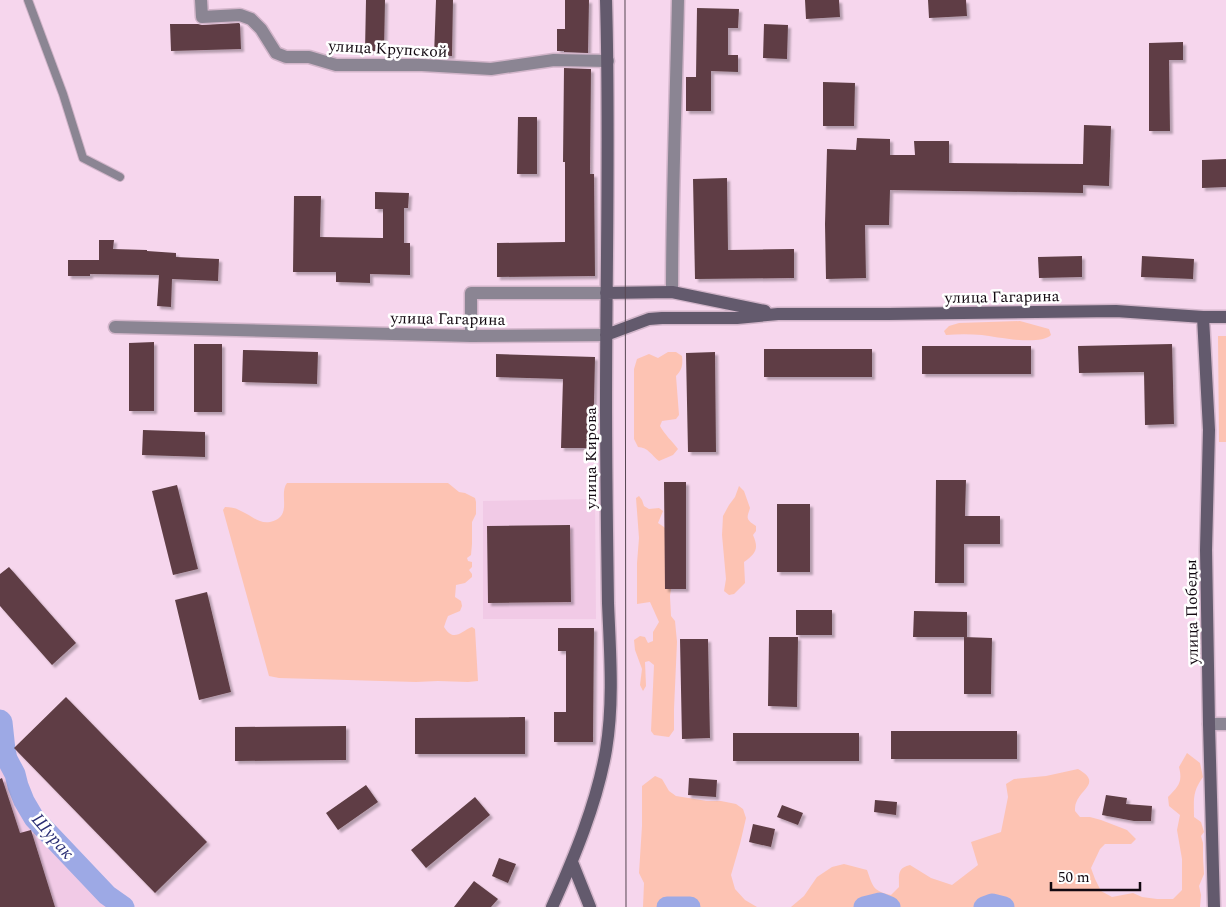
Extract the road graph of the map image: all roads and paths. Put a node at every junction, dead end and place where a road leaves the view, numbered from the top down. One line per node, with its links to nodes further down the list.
1 (28, 0): 6 (lane)
2 (201, 0): 5 (street, улица Крупской)
3 (606, 0): 5 (street, улица Кирова)
4 (678, 0): 7 (street)
5 (608, 61): 8 (street, улица Кирова)
6 (120, 177)
7 (672, 292): 8 (street, улица Гагарина); 9 (street, улица Гагарина)
8 (606, 293): 13 (street, улица Кирова); 14 (street, улица Гагарина)
9 (778, 314): 10 (street, улица Гагарина); 13 (street, улица Гагарина)
10 (1204, 317): 11 (street, улица Гагарина); 15 (street, улица Победы)
11 (1226, 317)
12 (115, 327): 14 (street, улица Гагарина)
13 (606, 335): 14 (street, улица Гагарина); 17 (street, улица Кирова)
14 (471, 336)
15 (1209, 724): 16 (street); 20 (street, улица Победы)
16 (1226, 724)
17 (572, 862): 18 (street, улица Кирова); 19 (street)
18 (552, 907)
19 (590, 907)
20 (1214, 907)

